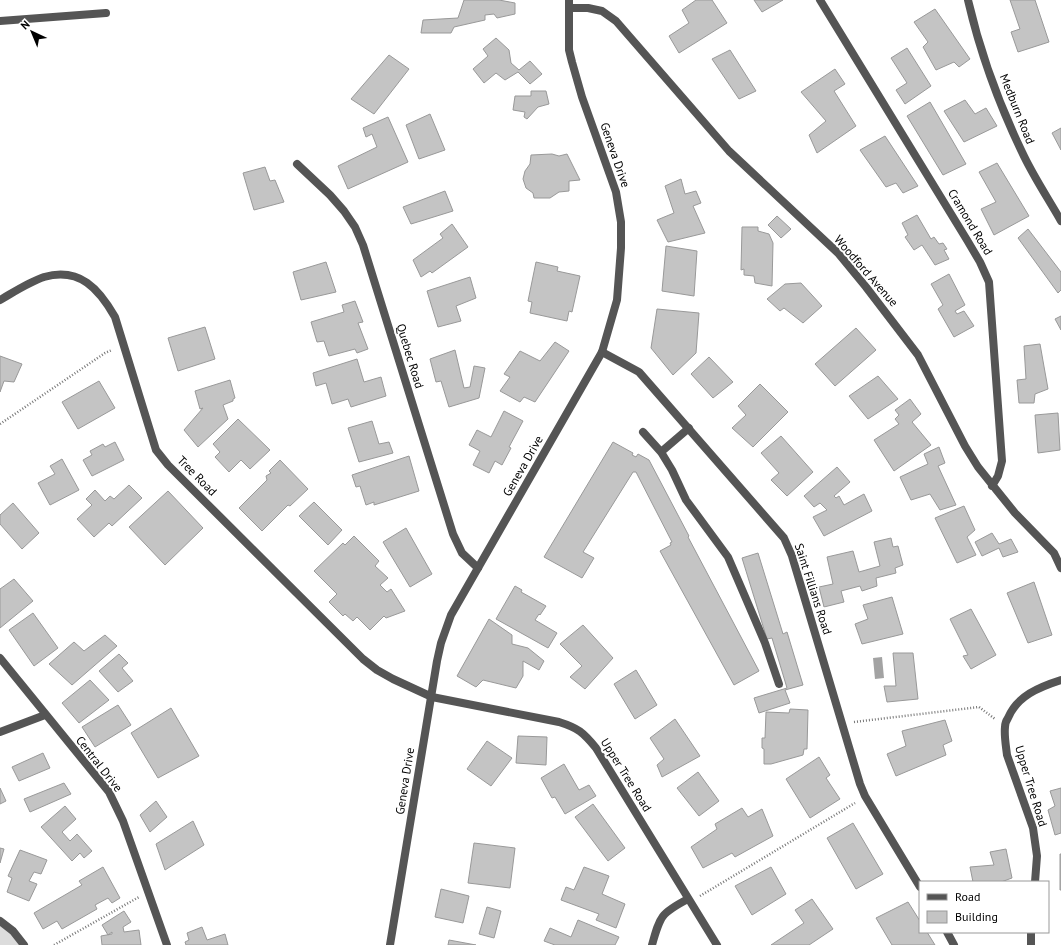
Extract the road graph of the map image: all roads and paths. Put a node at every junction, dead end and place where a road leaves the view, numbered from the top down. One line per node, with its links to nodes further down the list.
1 (820, 0): 15 (street, Cramond Road)
2 (968, 0): 7 (street, Medburn Road)
3 (570, 4): 10 (street, Geneva Drive); 15 (street, Woodford Avenue)
4 (106, 13): 5 (street)
5 (0, 21)
6 (297, 164): 16 (street, Quebec Road)
7 (1061, 221)
8 (0, 300): 9 (street, Tree Road)
9 (124, 345): 11 (path); 21 (street, Tree Road)
10 (602, 352): 12 (street, Saint Fillians Road); 16 (street, Geneva Drive)
11 (0, 424)
12 (689, 428): 14 (street); 23 (street, Saint Fillians Road)
13 (643, 432): 14 (street)
14 (661, 452): 20 (street)
15 (992, 486): 17 (street, Woodford Avenue)
16 (478, 568): 21 (street, Geneva Drive)
17 (1061, 568)
18 (0, 658): 22 (street, Central Drive)
19 (1061, 680): 24 (street, Upper Tree Road)
20 (779, 684)
21 (432, 697): 30 (street, Upper Tree Road); 37 (street, Geneva Drive)
22 (45, 714): 25 (street); 29 (street, Central Drive)
23 (842, 723): 24 (path); 26 (street, Saint Fillians Road)
24 (1005, 726): 27 (street, Upper Tree Road)
25 (0, 732)
26 (865, 796): 28 (street, Saint Fillians Road); 30 (path)
27 (1035, 881)
28 (919, 885)
29 (148, 892): 35 (path); 36 (street, Central Drive)
30 (688, 898): 38 (street); 39 (street, Upper Tree Road)
31 (0, 921): 34 (street)
32 (947, 933): 40 (street)
33 (1032, 933): 41 (street)
34 (24, 945)
35 (54, 945)
36 (167, 945)
37 (390, 945)
38 (652, 945)
39 (717, 945)
40 (954, 945)
41 (1030, 945)

